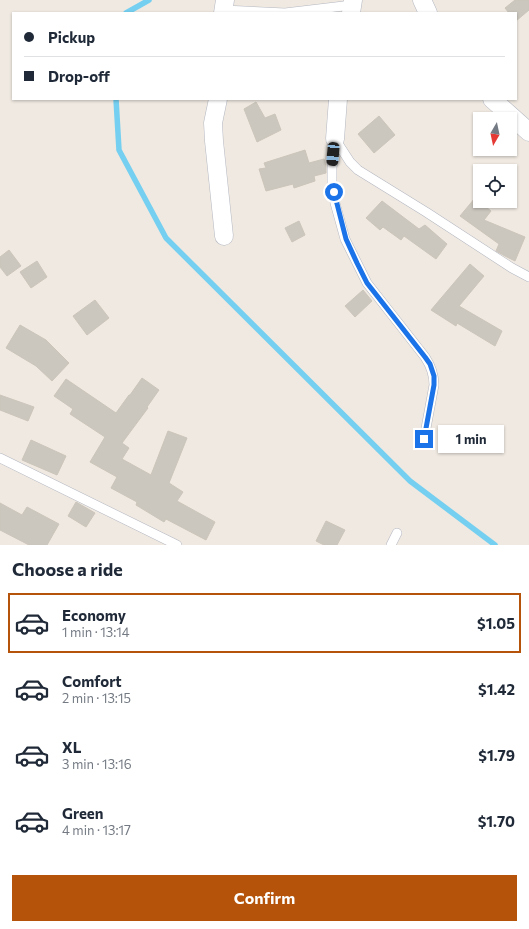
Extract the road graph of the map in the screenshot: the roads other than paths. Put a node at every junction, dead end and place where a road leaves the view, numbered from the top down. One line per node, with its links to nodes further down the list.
1 (422, 0): 4 (street)
2 (352, 6): 3 (lane)
3 (224, 8)
4 (428, 12)
5 (218, 100): 10 (street)
6 (338, 100): 9 (street)
7 (493, 100): 8 (street)
8 (529, 132)
9 (335, 139): 11 (lane); 12 (lane)
10 (224, 236)
11 (529, 278)
12 (424, 439)
13 (0, 458): 15 (lane)
14 (397, 533): 16 (lane)
15 (177, 545)
16 (391, 545)

